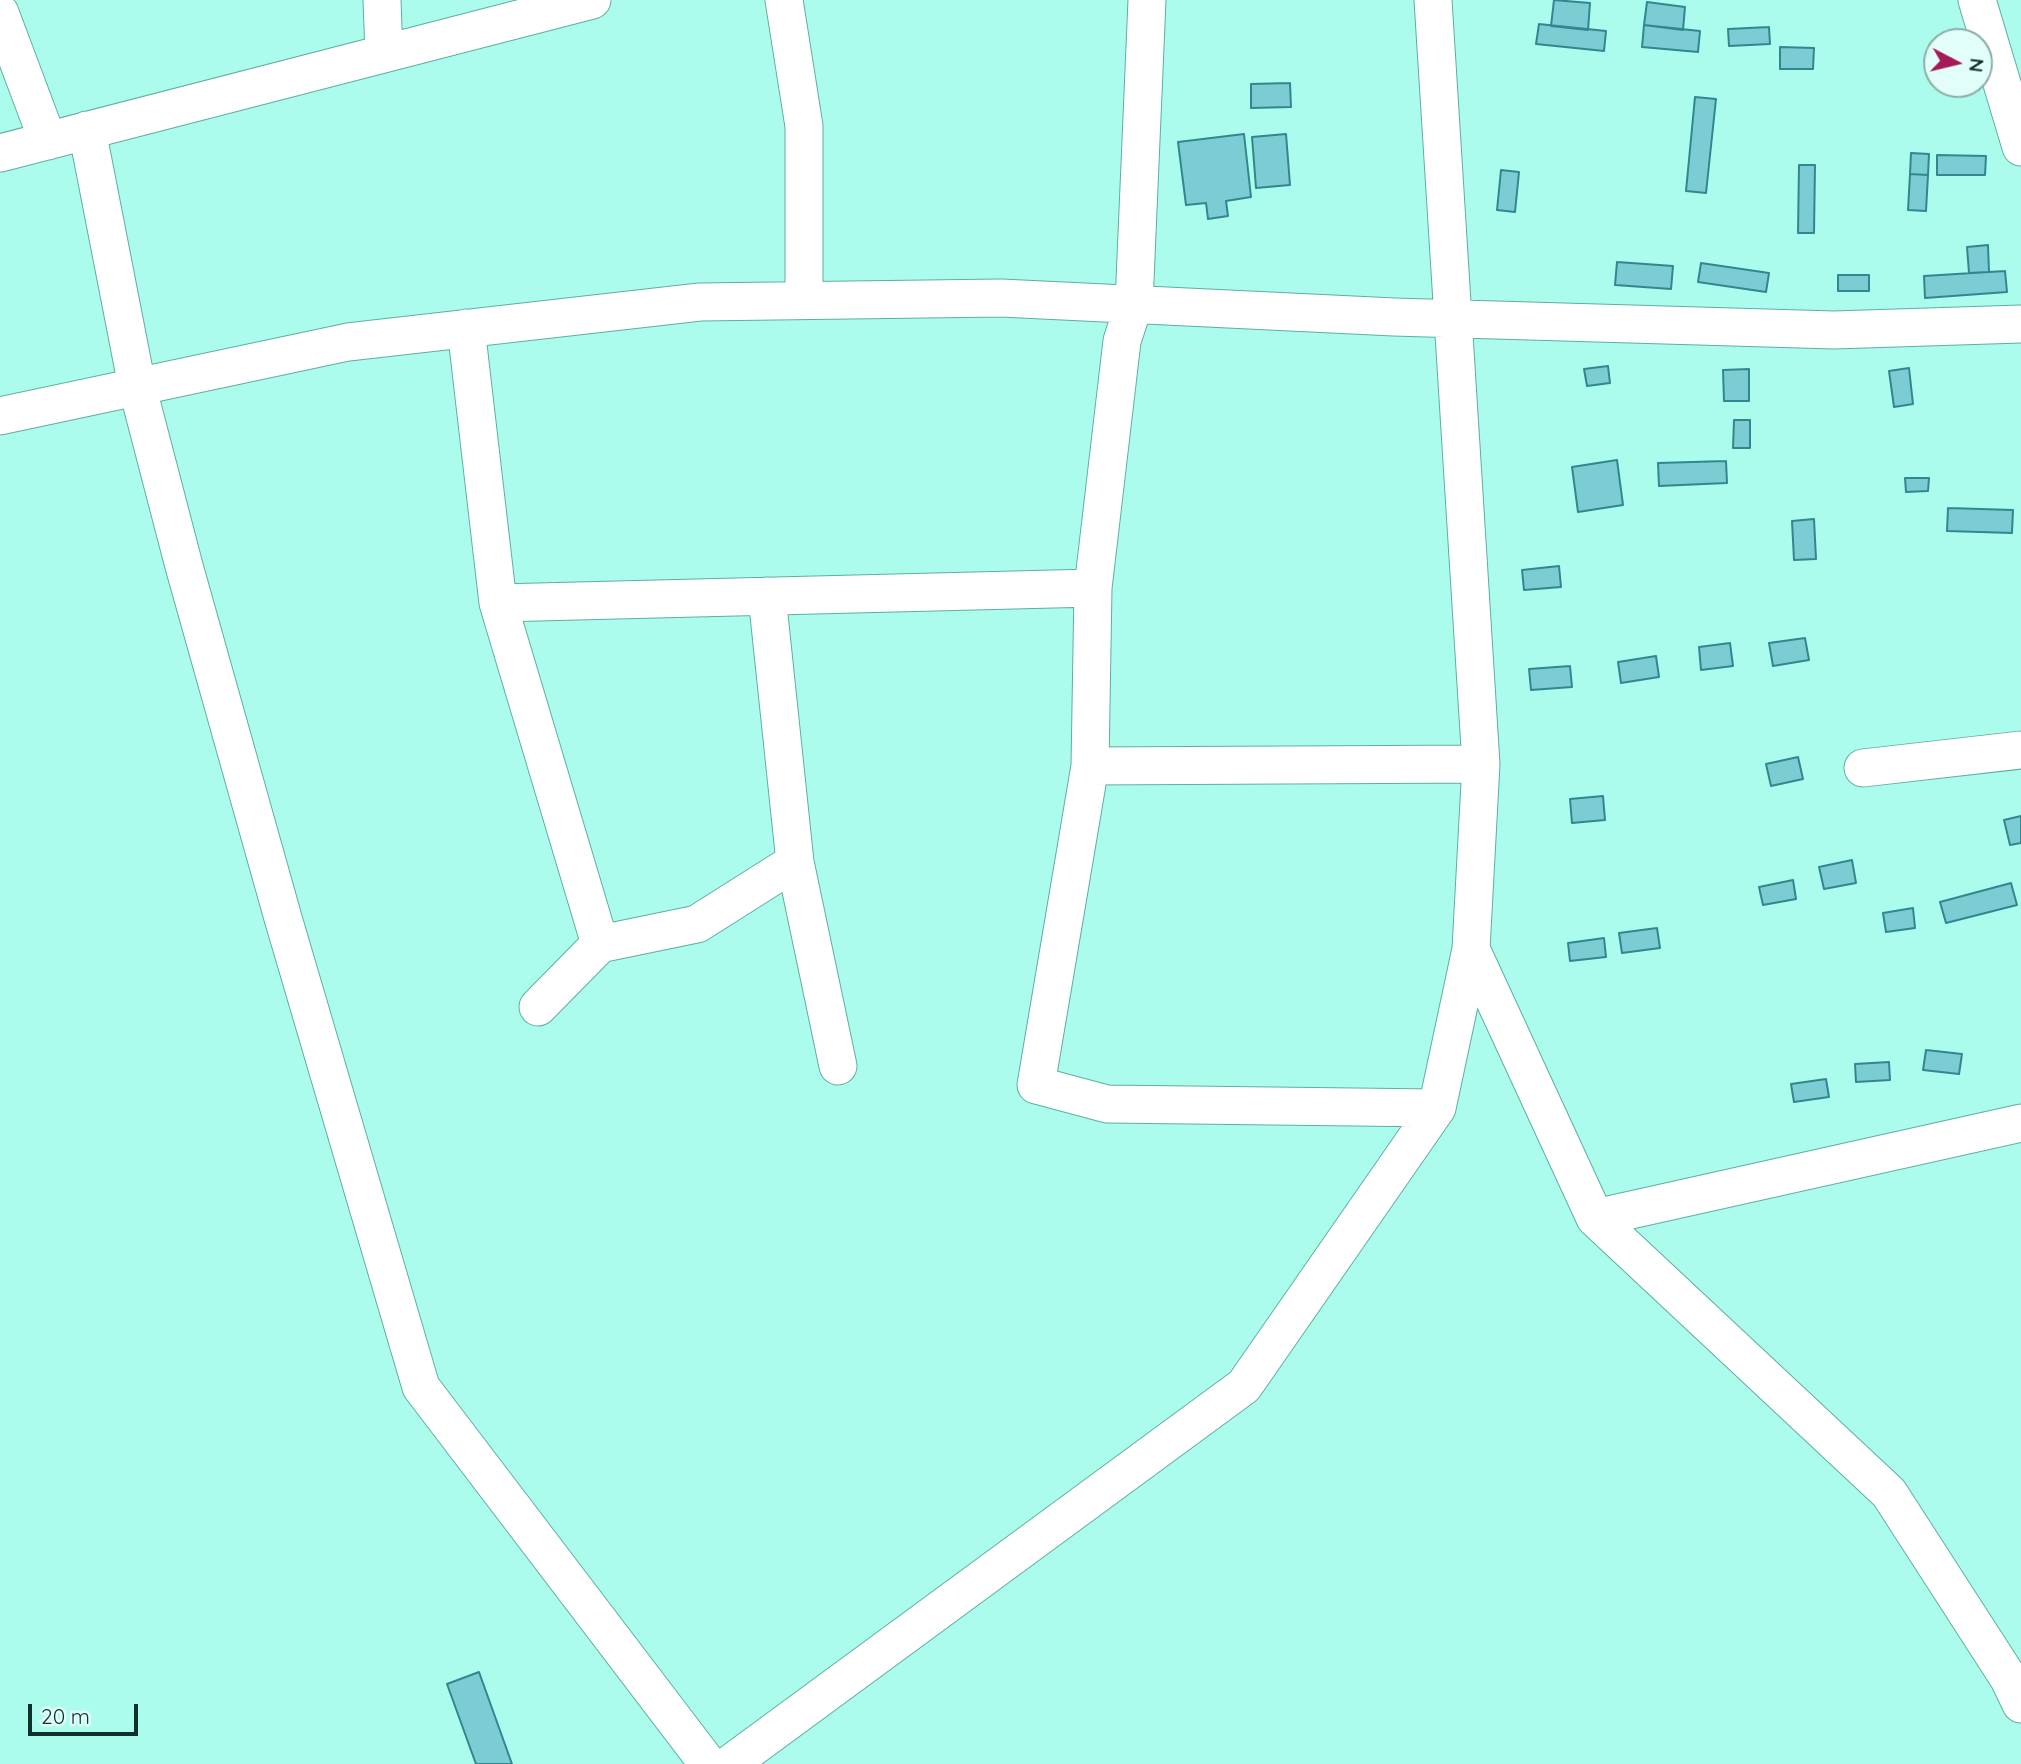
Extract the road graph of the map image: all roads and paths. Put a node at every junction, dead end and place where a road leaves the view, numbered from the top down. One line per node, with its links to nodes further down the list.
1 (382, 0): 8 (street)
2 (592, 0): 8 (street)
3 (784, 0): 13 (street)
4 (1147, 0): 14 (street)
5 (1433, 0): 15 (street)
6 (1977, 0): 11 (street)
7 (0, 13): 10 (street)
8 (384, 54): 9 (street)
9 (87, 131): 10 (street); 18 (street)
10 (48, 141): 12 (street)
11 (2021, 148)
12 (0, 153)
13 (804, 300): 14 (street); 17 (street)
14 (1134, 304): 15 (street); 20 (street)
15 (1453, 318): 16 (street); 24 (street)
16 (2021, 324)
17 (466, 328): 18 (street); 22 (street)
18 (137, 387): 19 (street); 36 (street)
19 (0, 416)
20 (1093, 588): 21 (street); 25 (street)
21 (767, 596): 22 (street); 27 (street)
22 (498, 603): 28 (street)
23 (2021, 750): 26 (street)
24 (1481, 764): 25 (street); 29 (street)
25 (1090, 766): 32 (street)
26 (1863, 768)
27 (795, 862): 28 (street); 31 (street)
28 (600, 944): 30 (street)
29 (1471, 949): 32 (street); 34 (street)
30 (538, 1007)
31 (838, 1066)
32 (1437, 1108): 37 (street)
33 (2021, 1123): 34 (street)
34 (1595, 1218): 35 (street)
35 (2021, 1704)
36 (708, 1764)
37 (730, 1764)

